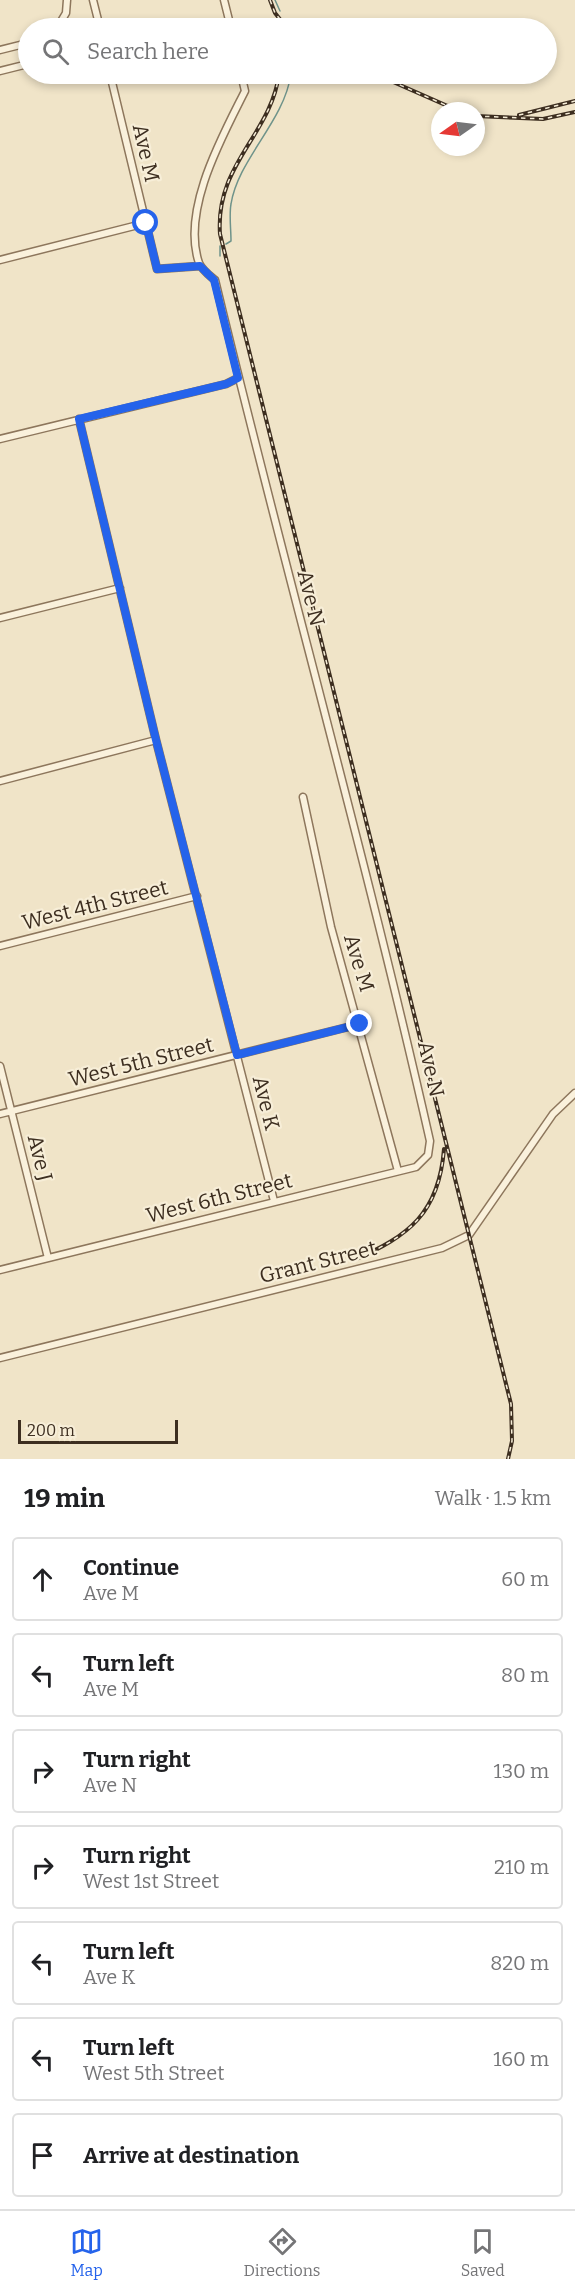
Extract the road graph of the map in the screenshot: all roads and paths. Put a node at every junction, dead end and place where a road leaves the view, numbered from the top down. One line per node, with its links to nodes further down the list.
1 (67, 0): 4 (street)
2 (93, 0): 5 (street)
3 (224, 0): 6 (street)
4 (63, 18)
5 (98, 18)
6 (228, 18)
7 (18, 46): 8 (street)
8 (0, 50)
9 (18, 66): 10 (street)
10 (0, 71)
11 (113, 84): 13 (street, Ave M)
12 (243, 84): 15 (street, Ave N)
13 (146, 223): 14 (street); 15 (street, Ave M)
14 (0, 260)
15 (200, 266): 16 (street, Ave N)
16 (238, 378): 17 (street); 32 (street, Ave N)
17 (79, 419): 18 (street); 19 (street, Ave K)
18 (0, 439)
19 (120, 588): 20 (street); 21 (street, Ave K)
20 (0, 618)
21 (156, 740): 22 (street); 24 (street, Ave K)
22 (0, 781)
23 (303, 797): 26 (street, Ave M)
24 (198, 896): 25 (street, West 4th Street); 27 (street, Ave K)
25 (0, 946)
26 (360, 1024): 27 (street, West 5th Street); 33 (street, Ave M)
27 (237, 1055): 30 (street, West 5th Street); 34 (street, Ave K)
28 (0, 1066): 30 (street, Ave J)
29 (575, 1093): 37 (street, Grant Street)
30 (11, 1111): 31 (street, West 5th Street); 35 (street, Ave J)
31 (0, 1114)
32 (430, 1141): 33 (street, West 6th Street)
33 (398, 1171): 34 (street, West 6th Street)
34 (273, 1202): 35 (street, West 6th Street)
35 (48, 1258): 36 (street, West 6th Street)
36 (0, 1270)
37 (0, 1358)

